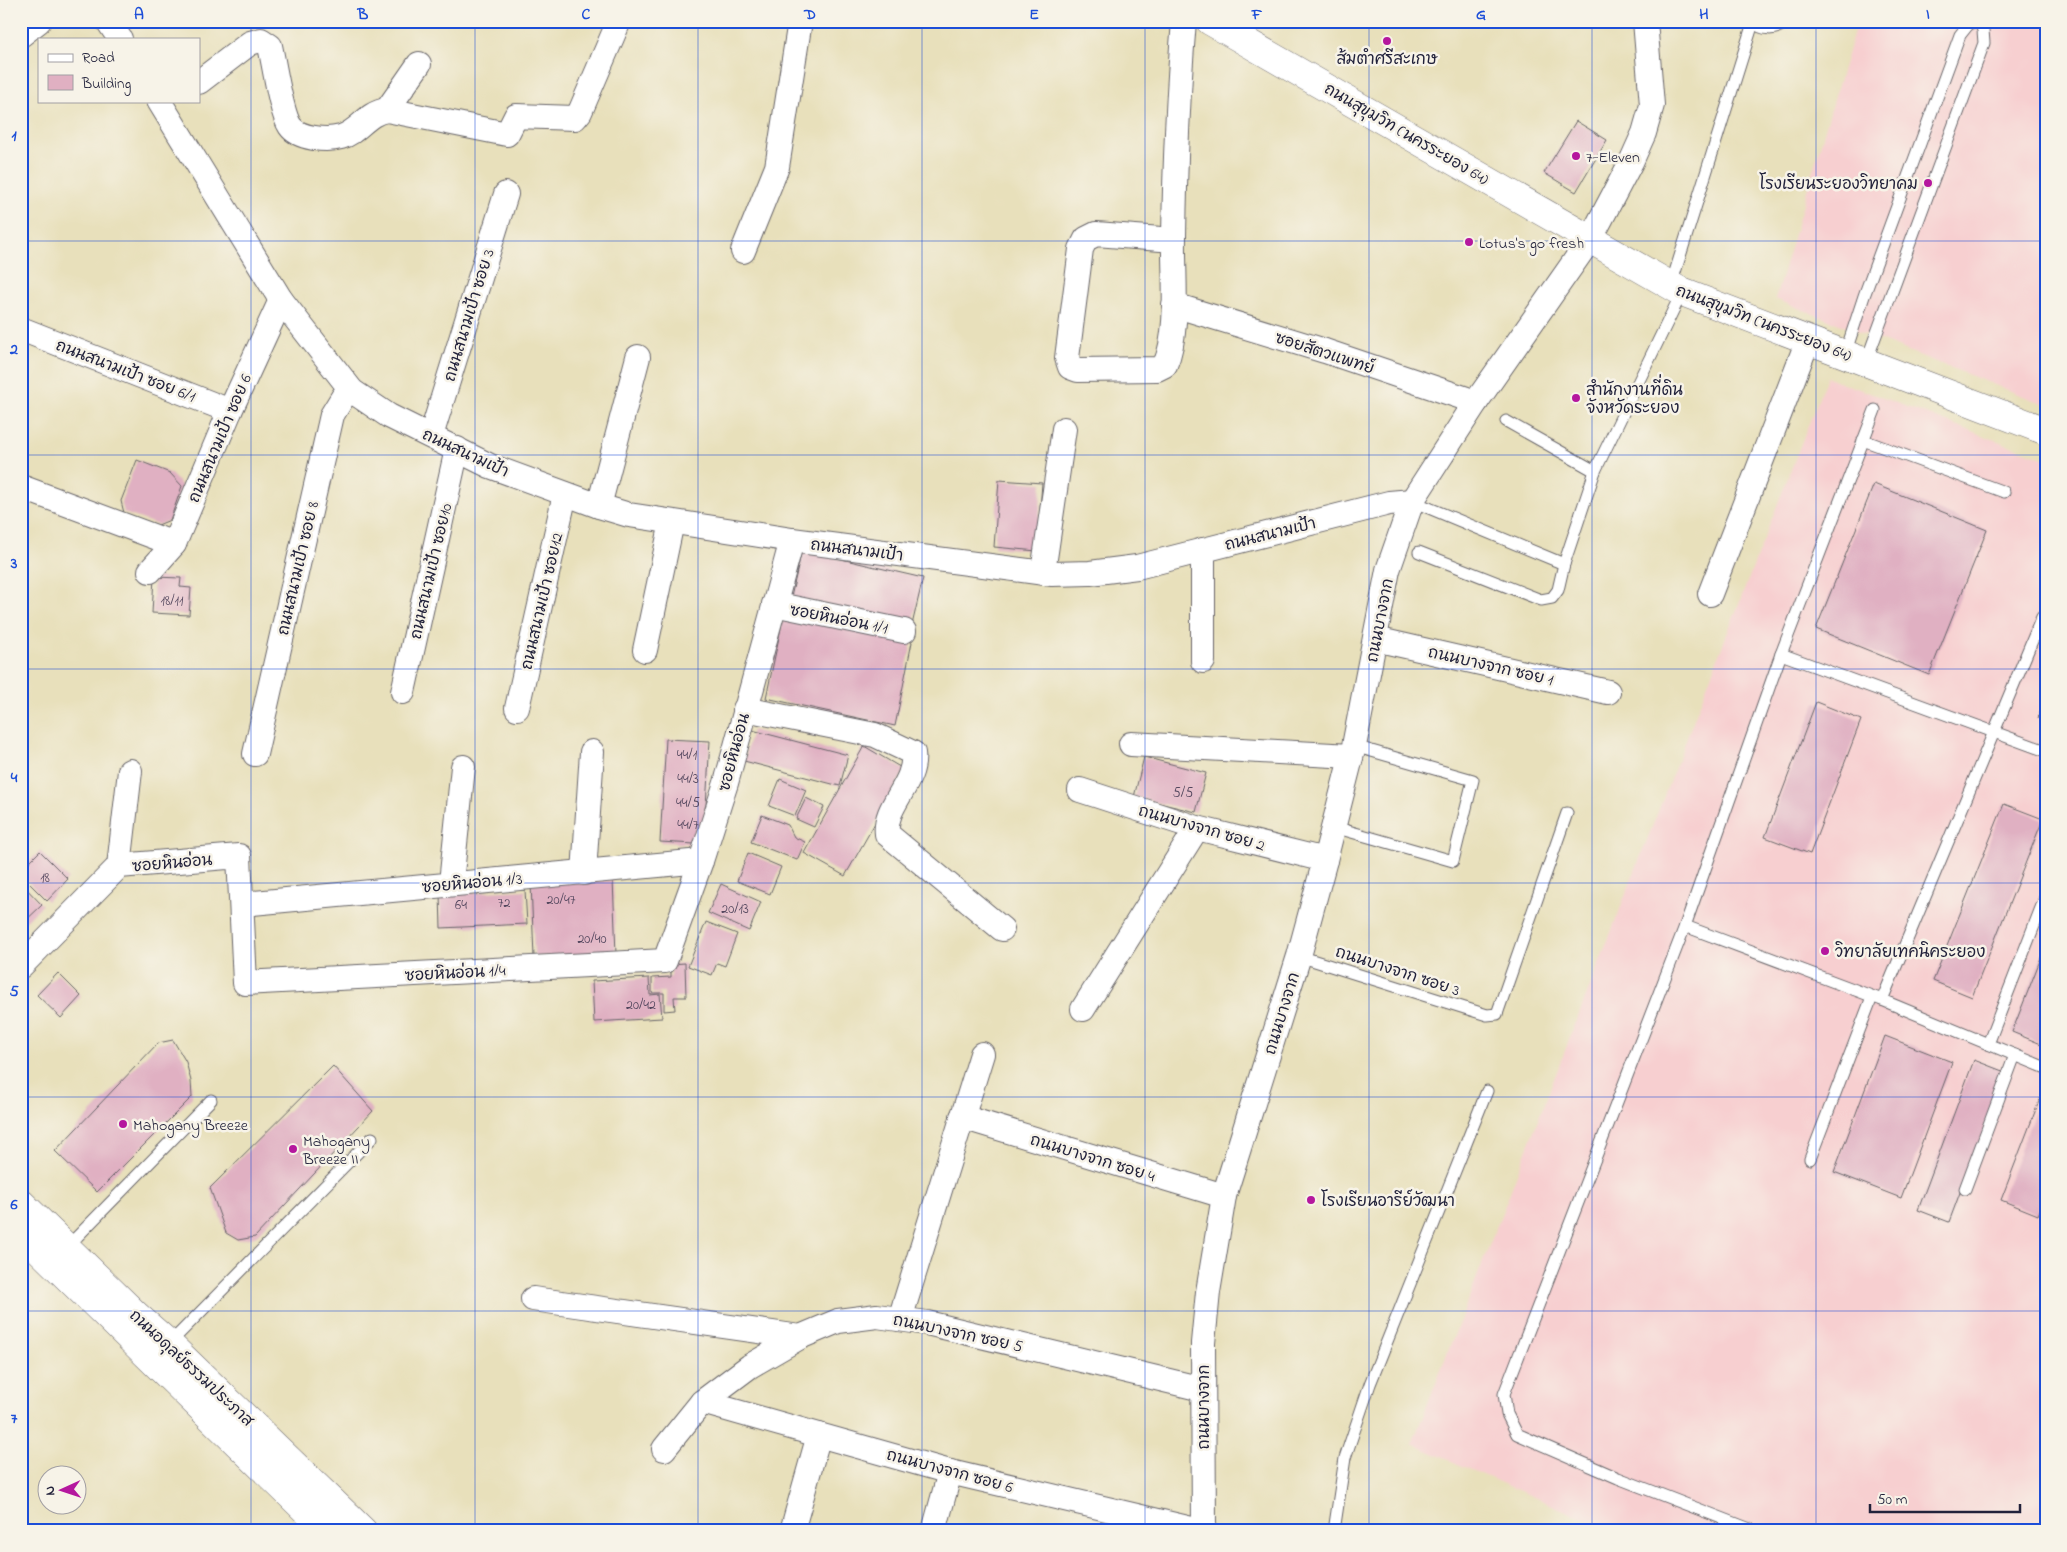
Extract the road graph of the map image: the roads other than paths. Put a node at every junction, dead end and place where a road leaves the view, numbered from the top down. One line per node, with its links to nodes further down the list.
1 (40, 21): 12 (street)
2 (108, 21): 13 (street)
3 (619, 21): 17 (street)
4 (800, 21): 21 (street)
5 (1184, 21): 20 (street)
6 (1210, 21): 19 (street, ถนนสุขุมวิท (นครระยอง 64))
7 (1646, 21): 19 (street)
8 (1786, 21): 11 (lane)
9 (1975, 21): 28 (lane)
10 (1979, 21): 28 (lane)
11 (1752, 22): 22 (lane)
12 (21, 35)
13 (119, 38)
14 (419, 64): 17 (street)
15 (200, 81): 17 (street)
16 (166, 104): 23 (street, ถนนสนามเป้า)
17 (387, 110)
18 (506, 194): 36 (street, ถนนสนามเป้า ซอย 3)
19 (1591, 238): 22 (street, ถนนสุขุมวิท (นครระยอง 64)); 30 (street)
20 (1174, 240): 24 (street); 24 (street)
21 (743, 251)
22 (1677, 288): 26 (street, ถนนสุขุมวิท (นครระยอง 64)); 39 (lane)
23 (281, 300): 29 (street, ถนนสนามเป้า); 32 (street, ถนนสนามเป้า ซอย 6)
24 (1174, 304): 30 (street, ซอยสัตวแพทย์)
25 (21, 329): 32 (street, ถนนสนามเป้า ซอย 6/1)
26 (1808, 340): 28 (street, ถนนสุขุมวิท (นครระยอง 64)); 53 (street)
27 (638, 357): 44 (street)
28 (1856, 358): 35 (street, ถนนสุขุมวิท (นครระยอง 64))
29 (352, 391): 36 (street, ถนนสนามเป้า); 70 (street, ถนนสนามเป้า ซอย 8)
30 (1476, 402): 43 (street)
31 (1874, 410): 37 (lane)
32 (230, 411): 47 (street, ถนนสนามเป้า ซอย 6)
33 (1506, 421): 39 (lane)
34 (1064, 429): 52 (street)
35 (2046, 431)
36 (431, 436): 38 (street, ถนนสนามเป้า)
37 (1863, 440): 41 (lane); 59 (lane)
38 (456, 449): 42 (street, ถนนสนามเป้า); 61 (street, ถนนสนามเป้า ซอย10)
39 (1595, 471): 50 (lane)
40 (21, 487): 47 (street)
41 (2004, 492)
42 (565, 494): 44 (street, ถนนสนามเป้า); 63 (street, ถนนสนามเป้า ซอย12)
43 (1412, 501): 48 (street, ถนนสนามเป้า); 50 (lane); 57 (street, ถนนบางจาก)
44 (599, 506): 45 (street, ถนนสนามเป้า)
45 (672, 522): 46 (street, ถนนสนามเป้า); 58 (street)
46 (792, 540): 52 (street, ถนนสนามเป้า); 54 (street, ซอยหินอ่อน)
47 (174, 544): 51 (street, ถนนสนามเป้า ซอย 6)
48 (1202, 550): 52 (street, ถนนสนามเป้า); 60 (street)
49 (1419, 552): 50 (lane)
50 (1564, 564)
51 (150, 571)
52 (1043, 572)
53 (1710, 594)
54 (774, 604): 56 (street, ซอยหินอ่อน 1/1); 64 (street, ซอยหินอ่อน)
55 (2042, 617): 65 (lane)
56 (904, 631)
57 (1375, 639): 62 (street, ถนนบางจาก ซอย 1); 67 (street, ถนนบางจาก)
58 (645, 650)
59 (1781, 654): 65 (lane); 84 (lane)
60 (1203, 661)
61 (402, 692)
62 (1608, 692)
63 (517, 708)
64 (745, 709): 78 (street, ซอยหินอ่อน); 85 (street)
65 (1994, 732): 68 (lane); 90 (lane)
66 (1131, 744): 67 (street)
67 (1352, 751): 75 (street, ถนนบางจาก); 75 (lane)
68 (2046, 751)
69 (592, 752): 80 (street)
70 (255, 754)
71 (463, 767): 81 (street)
72 (130, 771): 79 (street)
73 (1080, 790): 76 (street, ถนนบางจาก ซอย 2)
74 (1567, 813): 86 (lane, ถนนบางจาก ซอย 3)
75 (1334, 827): 77 (street, ถนนบางจาก)
76 (1197, 828): 77 (street, ถนนบางจาก ซอย 2); 91 (street)
77 (1325, 860): 86 (street, ถนนบางจาก)
78 (702, 861): 80 (street, ซอยหินอ่อน 1/3); 87 (street, ซอยหินอ่อน)
79 (119, 866): 83 (street, ซอยหินอ่อน); 88 (street, ซอยหินอ่อน)
80 (584, 873): 81 (street, ซอยหินอ่อน 1/3)
81 (451, 883): 83 (street, ซอยหินอ่อน 1/3)
82 (2046, 895): 92 (lane)
83 (242, 904): 89 (street, ซอยหินอ่อน)
84 (1684, 926): 90 (lane); 121 (lane)
85 (1002, 929)
86 (1299, 956): 102 (street, ถนนบางจาก)
87 (665, 960): 89 (street, ซอยหินอ่อน 1/4)
88 (21, 966)
89 (245, 983)
90 (1877, 999): 92 (lane); 100 (lane)
91 (1082, 1009)
92 (1988, 1044): 94 (lane)
93 (982, 1054): 98 (street)
94 (2014, 1055): 95 (lane); 101 (lane)
95 (2046, 1068)
96 (1487, 1091): 120 (lane)
97 (211, 1100): 105 (lane)
98 (962, 1117): 102 (street, ถนนบางจาก ซอย 4); 107 (street)
99 (372, 1138): 109 (lane)
100 (1810, 1159)
101 (1966, 1188)
102 (1224, 1196): 110 (street, ถนนบางจาก)
103 (21, 1203): 105 (street, ถนนอดุลย์ธรรมประภาส)
104 (21, 1232): 115 (street, ถนนอดุลย์ธรรมประภาส)
105 (67, 1247): 109 (street, ถนนอดุลย์ธรรมประภาส)
106 (533, 1300): 108 (street)
107 (900, 1319): 108 (street, ถนนบางจาก ซอย 5); 110 (street, ถนนบางจาก ซอย 5)
108 (800, 1337): 111 (street, ถนนบางจาก ซอย 5)
109 (169, 1344): 116 (street, ถนนอดุลย์ธรรมประภาส)
110 (1202, 1389): 119 (street, ถนนบางจาก)
111 (702, 1402): 112 (street, ถนนบางจาก ซอย 6); 113 (street, ถนนบางจาก ซอย 5)
112 (819, 1435): 114 (street, ถนนบางจาก ซอย 6); 117 (street)
113 (664, 1449)
114 (950, 1472): 118 (street); 119 (street, ถนนบางจาก ซอย 6)
115 (327, 1531)
116 (363, 1531)
117 (792, 1531)
118 (934, 1531)
119 (1202, 1531)
120 (1334, 1531)
121 (1755, 1531)

